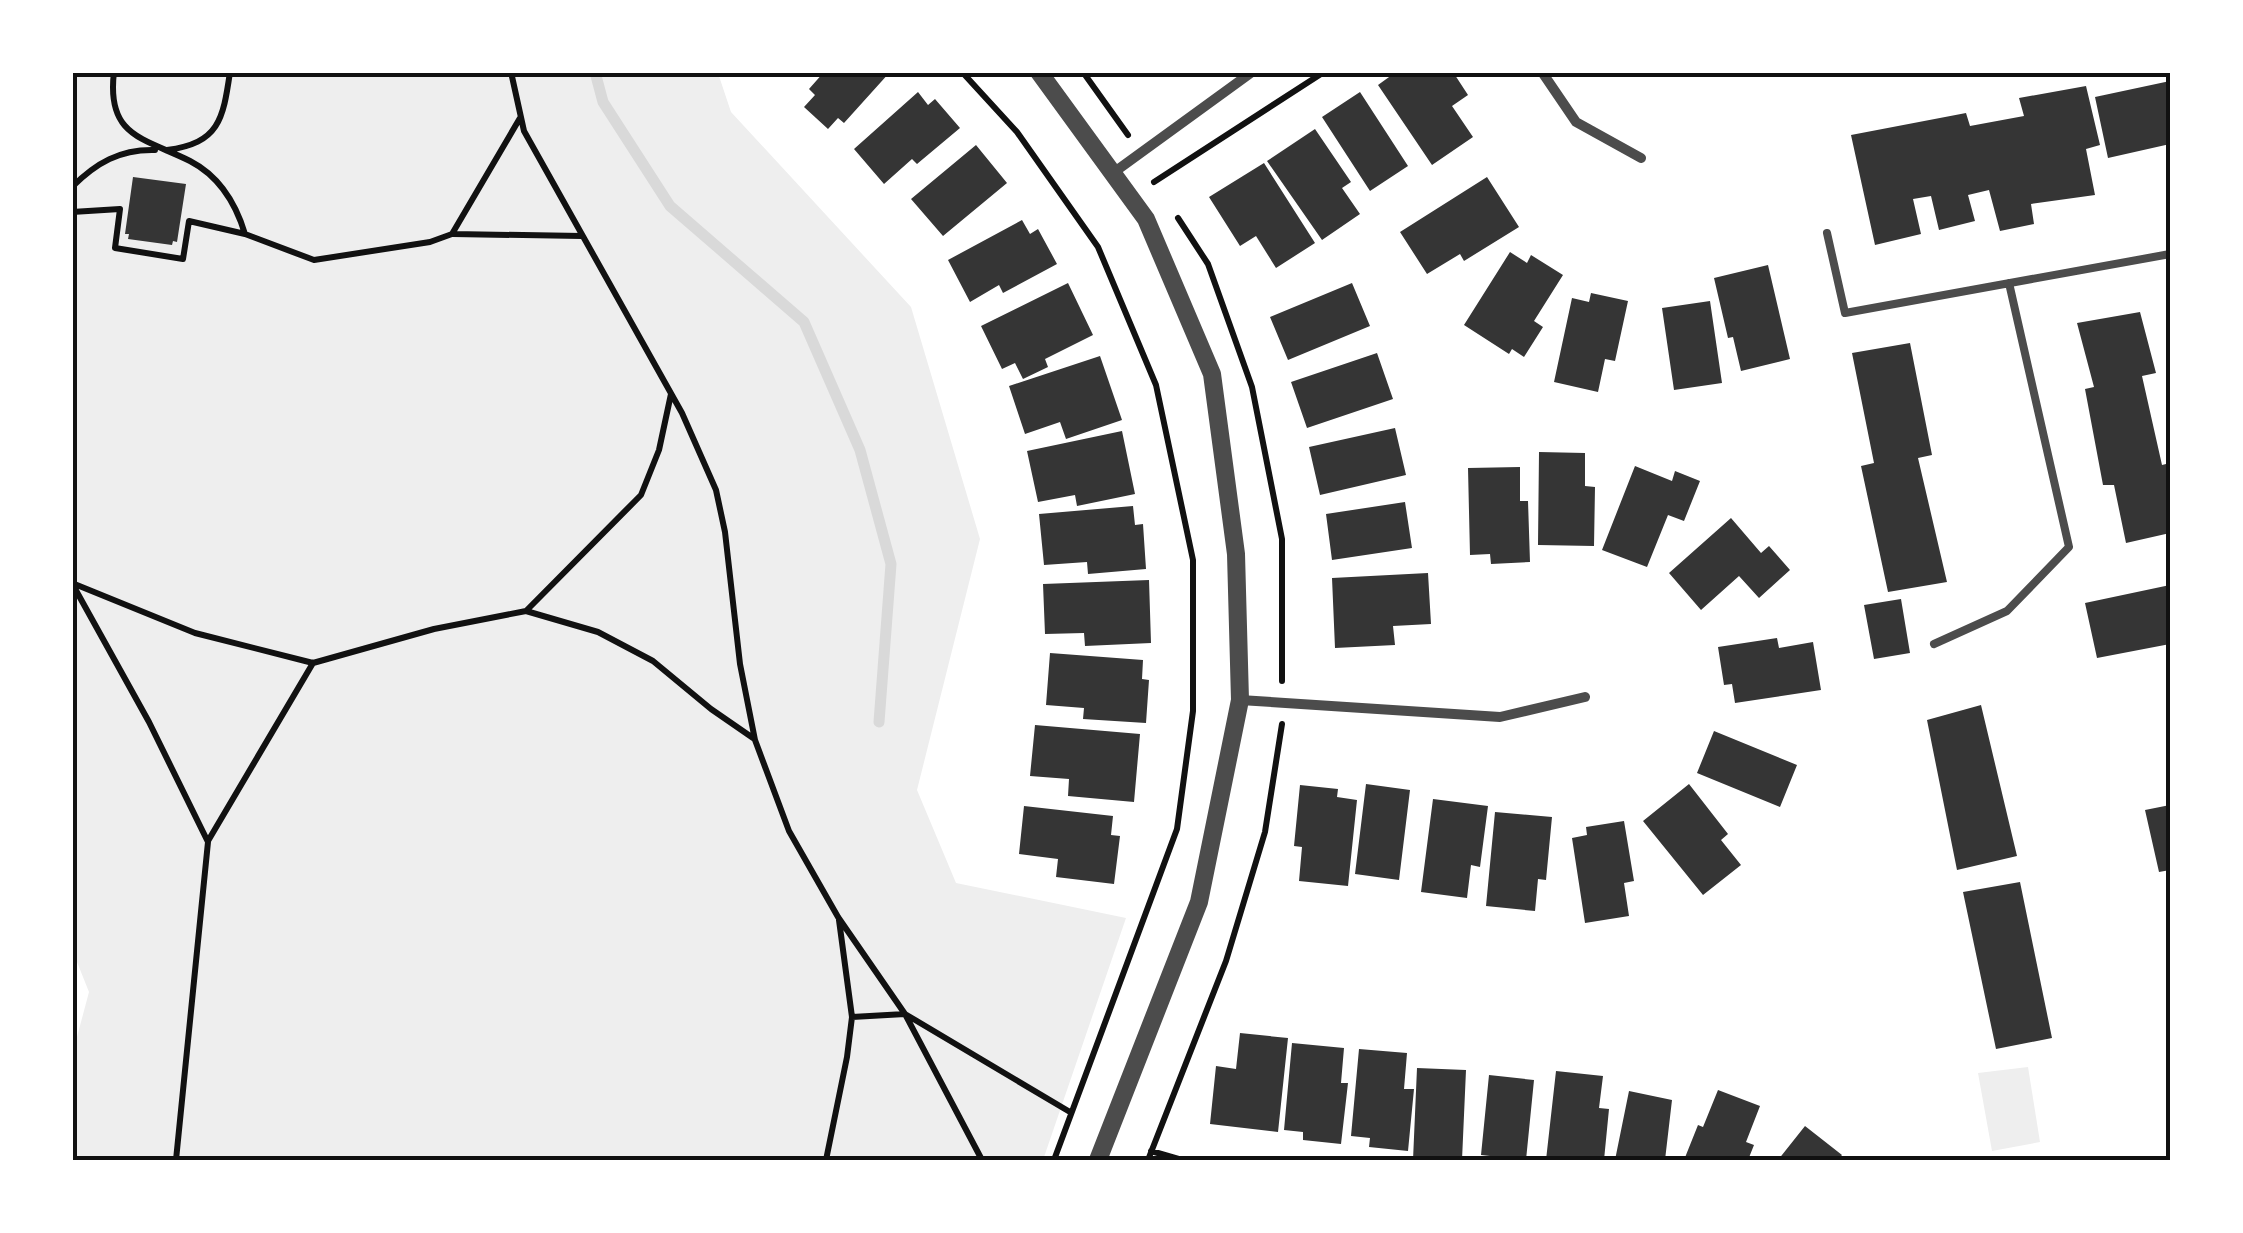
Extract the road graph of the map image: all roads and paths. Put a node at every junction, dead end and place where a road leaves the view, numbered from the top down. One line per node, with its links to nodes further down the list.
1 (114, 72): 10 (path)
2 (230, 72): 10 (path)
3 (511, 72): 9 (path)
4 (962, 72): 34 (path)
5 (1039, 72): 12 (street)
6 (1252, 72): 12 (street)
7 (1324, 72): 13 (path)
8 (1542, 72): 11 (street)
9 (521, 117): 18 (path); 19 (path)
10 (162, 150): 14 (path); 17 (path)
11 (1642, 158)
12 (1113, 174): 28 (street)
13 (1154, 182)
14 (72, 187)
15 (72, 212): 17 (path)
16 (1827, 233): 21 (lane)
17 (245, 234): 18 (path)
18 (452, 234): 19 (path)
19 (582, 236): 22 (path)
20 (2170, 254): 21 (lane)
21 (2008, 283): 25 (lane)
22 (671, 394): 24 (path); 29 (path)
23 (72, 584): 26 (path); 30 (path)
24 (526, 611): 26 (path); 29 (path)
25 (1934, 644)
26 (313, 663): 30 (path)
27 (1585, 698): 28 (street)
28 (1240, 700): 40 (street)
29 (755, 740): 31 (path)
30 (208, 842): 36 (path)
31 (838, 918): 32 (path); 33 (path)
32 (905, 1014): 33 (path); 34 (path); 38 (path)
33 (852, 1017): 37 (path)
34 (1070, 1112): 39 (path)
35 (1151, 1151): 41 (path)
36 (176, 1160)
37 (826, 1160)
38 (982, 1160)
39 (1054, 1160)
40 (1098, 1160)
41 (1182, 1160)

